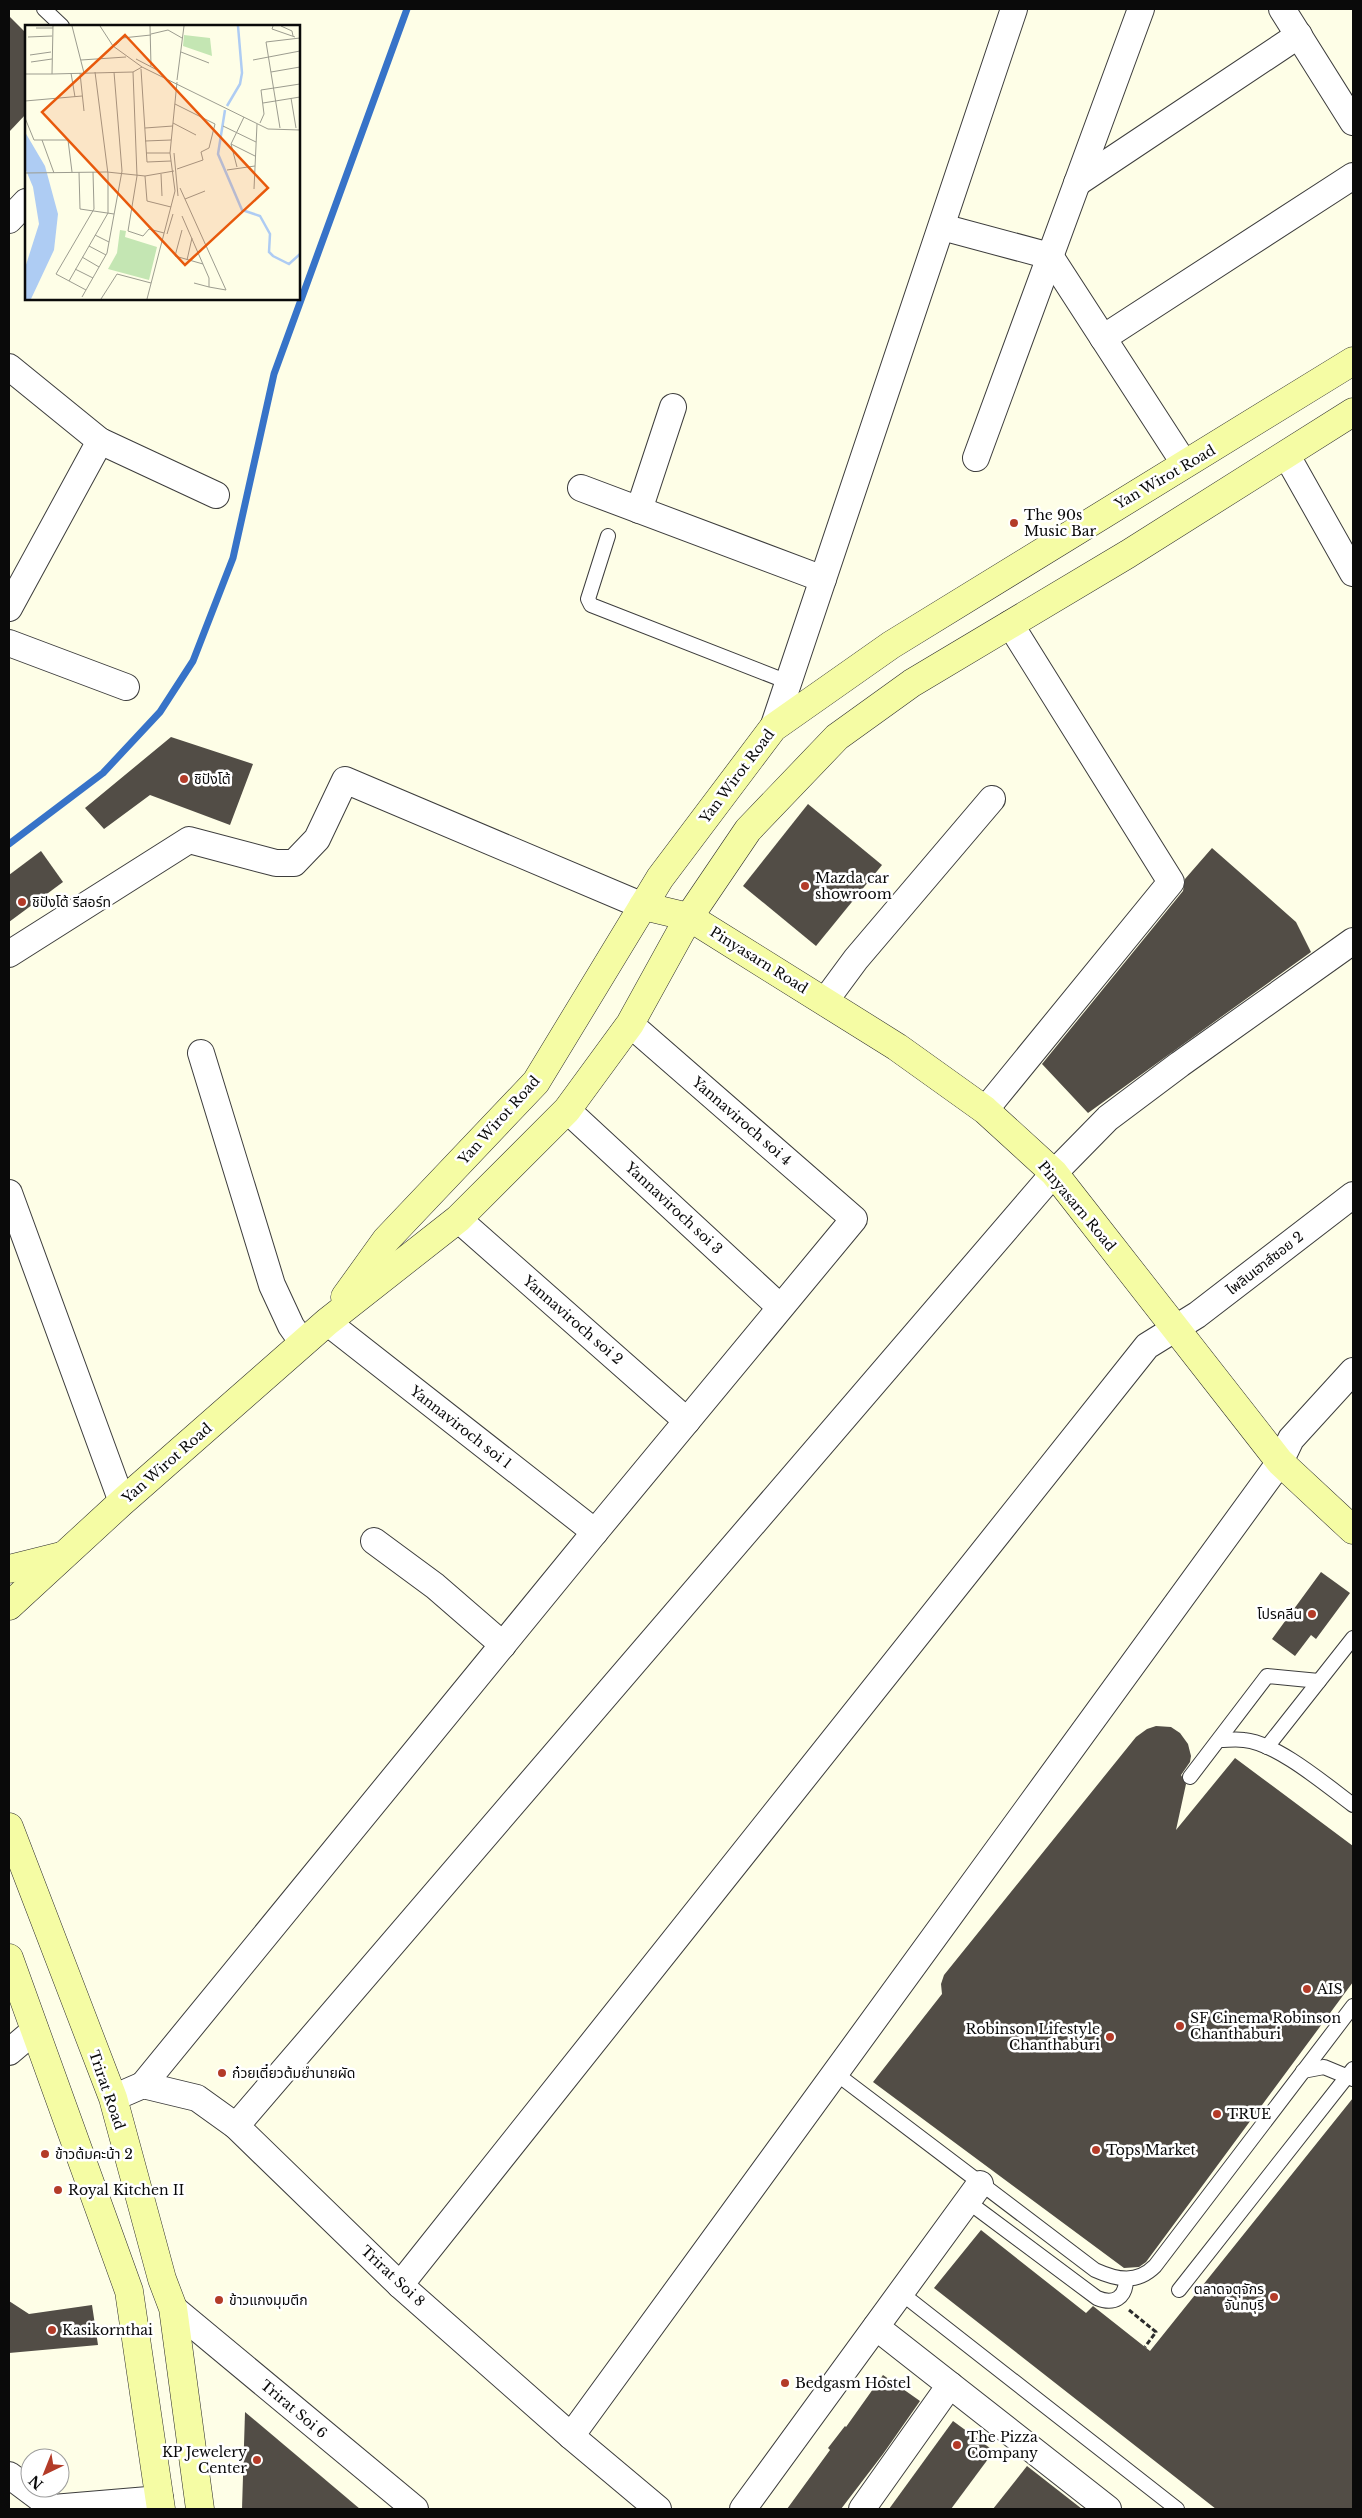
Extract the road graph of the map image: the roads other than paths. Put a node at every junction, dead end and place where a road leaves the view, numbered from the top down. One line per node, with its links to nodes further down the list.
1 (44, 9): 5 (lane)
2 (1014, 9): 12 (street)
3 (1141, 9): 9 (street)
4 (1282, 9): 6 (street)
5 (61, 25)
6 (1299, 35): 7 (street); 9 (street)
7 (1353, 122)
8 (1353, 176): 14 (street)
9 (1077, 183): 13 (street)
10 (25, 203): 11 (street)
11 (9, 220)
12 (942, 227): 13 (street); 28 (street)
13 (1050, 256): 14 (street); 21 (street)
14 (1103, 338): 22 (street)
15 (1353, 361): 22 (main road, Yan Wirot Road)
16 (9, 368): 19 (street)
17 (673, 407): 25 (street)
18 (1353, 412): 20 (main road, Yan Wirot Road)
19 (100, 442): 24 (street); 29 (street)
20 (1287, 456): 27 (street); 30 (main road, Yan Wirot Road)
21 (976, 458)
22 (1184, 463): 34 (main road, Yan Wirot Road)
23 (581, 488): 25 (street)
24 (216, 495)
25 (639, 510): 28 (street)
26 (608, 536): 32 (lane)
27 (1353, 572)
28 (823, 580): 32 (street)
29 (9, 608)
30 (1010, 624): 37 (main road, Yan Wirot Road); 44 (street)
31 (9, 643): 33 (street)
32 (788, 682): 34 (street)
33 (126, 687)
34 (773, 728): 36 (main road, Yan Wirot Road)
35 (992, 800): 40 (street)
36 (644, 906): 37 (main road, Pinyasarn Road); 39 (street); 50 (main road, Yan Wirot Road)
37 (689, 917): 40 (main road, Pinyasarn Road); 41 (main road, Yan Wirot Road)
38 (1353, 941): 45 (street)
39 (9, 954)
40 (825, 1001): 44 (main road, Pinyasarn Road)
41 (630, 1024): 43 (main road, Yan Wirot Road); 49 (street, Yannaviroch soi 4)
42 (201, 1053): 52 (street)
43 (567, 1110): 48 (main road, Yan Wirot Road); 49 (street, Yannaviroch soi 3)
44 (985, 1110): 45 (main road, Pinyasarn Road)
45 (1054, 1172): 51 (main road, Pinyasarn Road); 80 (street)
46 (9, 1193): 56 (street)
47 (1353, 1195): 51 (street, ไพลินเฮาส์ซอย 2)
48 (458, 1219): 50 (main road, Yan Wirot Road); 54 (street, Yannaviroch soi 2)
49 (780, 1307): 54 (street)
50 (327, 1322): 52 (main road, Yan Wirot Road); 58 (street, Yannaviroch soi 1)
51 (1176, 1328): 55 (main road, Pinyasarn Road); 83 (street, ไพลินเฮาส์ซอย 2)
52 (303, 1343): 56 (main road, Yan Wirot Road)
53 (1353, 1371): 55 (street)
54 (687, 1421): 58 (street)
55 (1280, 1462): 57 (main road, Pinyasarn Road); 76 (street)
56 (122, 1502): 60 (main road, Yan Wirot Road)
57 (1353, 1530)
58 (595, 1532): 64 (street)
59 (374, 1541): 64 (street)
60 (64, 1555): 61 (main road); 62 (main road, Yan Wirot Road)
61 (9, 1569)
62 (9, 1606)
63 (1353, 1638): 65 (lane)
64 (503, 1645): 78 (street)
65 (1319, 1681): 66 (lane); 67 (lane)
66 (1220, 1740): 67 (lane); 68 (lane)
67 (1267, 1747): 69 (lane)
68 (1190, 1777)
69 (1353, 1805)
70 (9, 1827): 79 (main road, Trirat Road)
71 (9, 1958): 73 (main road)
72 (1353, 2006): 75 (lane)
73 (35, 2030): 74 (street); 91 (main road)
74 (9, 2052)
75 (1303, 2071): 77 (lane); 82 (lane)
76 (834, 2072): 81 (lane); 89 (street)
77 (1351, 2075): 84 (lane)
78 (144, 2085): 79 (street); 80 (street, Trirat Soi 8)
79 (113, 2098): 86 (main road, Trirat Road)
80 (236, 2126): 83 (street, Trirat Soi 8)
81 (974, 2193): 82 (lane); 82 (lane); 85 (street)
82 (1126, 2279)
83 (400, 2285): 89 (street, Trirat Soi 8)
84 (1179, 2290)
85 (901, 2293): 87 (street); 98 (lane)
86 (173, 2308): 92 (main road, Trirat Road); 93 (street, Trirat Soi 6)
87 (876, 2327): 88 (street); 95 (street)
88 (950, 2385): 96 (street); 97 (street)
89 (571, 2436): 94 (street, Trirat Soi 8)
90 (9, 2475): 91 (street)
91 (161, 2504)
92 (200, 2509)
93 (415, 2509)
94 (658, 2509)
95 (743, 2509)
96 (862, 2509)
97 (1108, 2509)
98 (1177, 2509)

